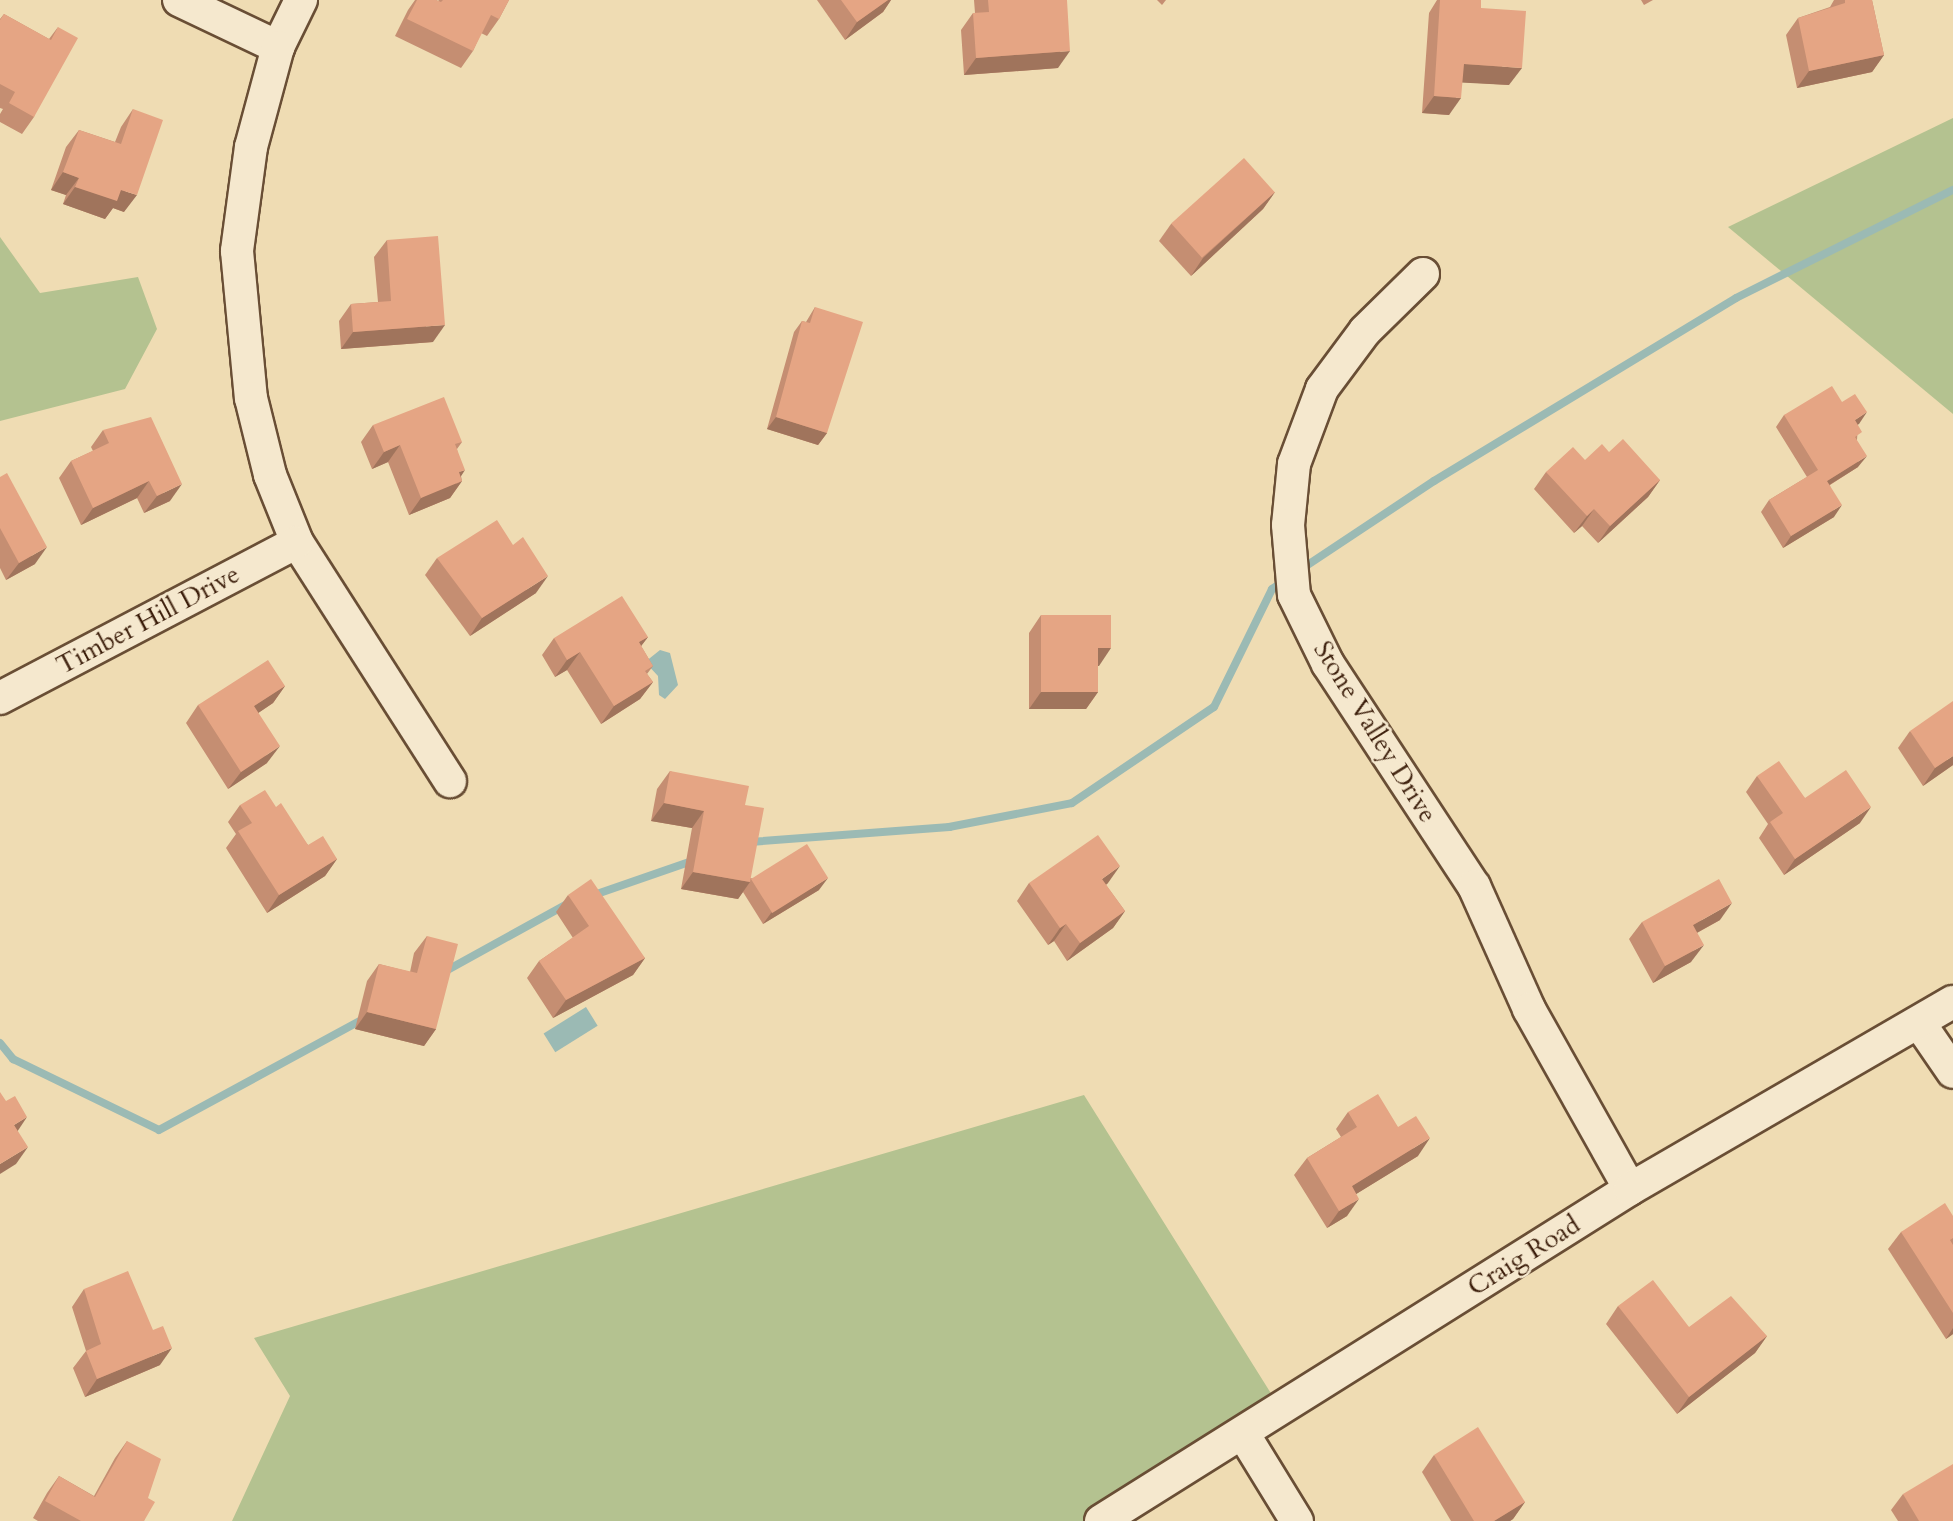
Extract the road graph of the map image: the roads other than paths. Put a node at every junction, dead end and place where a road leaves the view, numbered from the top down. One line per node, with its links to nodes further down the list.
1 (179, 0): 3 (street)
2 (301, 0): 3 (street)
3 (278, 47): 5 (street)
4 (1423, 274): 11 (street, Stone Valley Drive)
5 (297, 542): 6 (street, Timber Hill Drive); 7 (street)
6 (0, 698)
7 (450, 781)
8 (1953, 1002): 9 (street, Craig Road)
9 (1920, 1024): 10 (street); 11 (street, Craig Road)
10 (1953, 1072)
11 (1630, 1189): 12 (street, Craig Road)
12 (1244, 1435): 13 (street, Craig Road); 14 (street)
13 (1101, 1521)
14 (1297, 1521)

